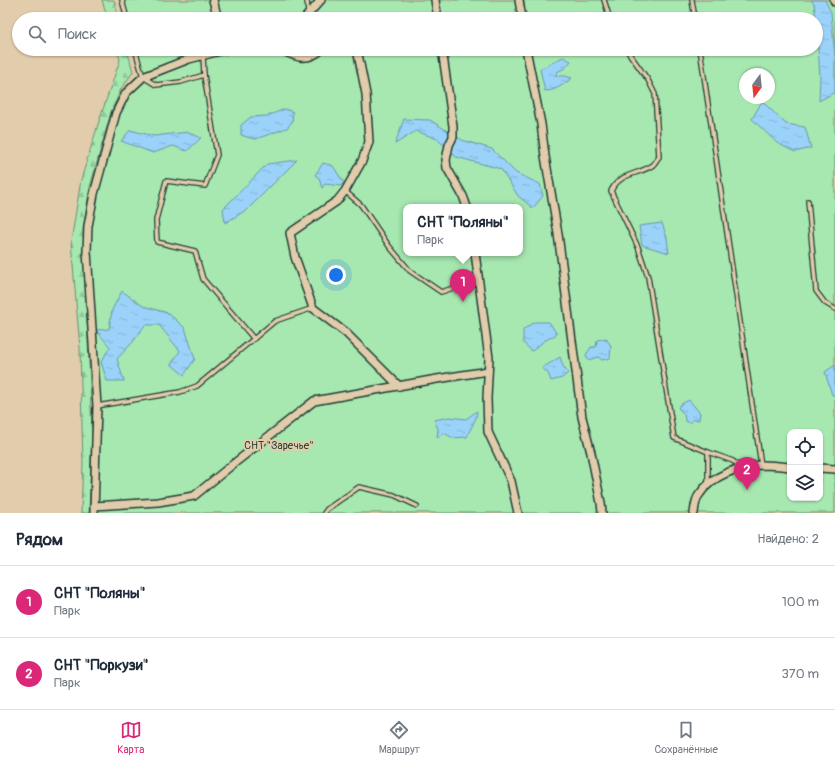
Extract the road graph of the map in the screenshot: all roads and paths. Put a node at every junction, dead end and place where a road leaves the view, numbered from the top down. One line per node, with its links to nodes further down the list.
1 (122, 0): 9 (lane)
2 (213, 0): 10 (street)
3 (307, 0): 11 (lane)
4 (321, 0): 12 (street)
5 (435, 0): 13 (street)
6 (519, 0): 14 (street)
7 (604, 0): 15 (lane)
8 (692, 0): 16 (lane)
9 (125, 12)
10 (216, 12)
11 (306, 12)
12 (310, 12)
13 (437, 12)
14 (521, 12)
15 (608, 12)
16 (694, 12)
17 (137, 56): 28 (lane)
18 (200, 56): 28 (street)
19 (203, 56): 27 (lane)
20 (295, 56): 21 (street)
21 (310, 56)
22 (358, 56): 29 (street)
23 (443, 56): 31 (street)
24 (527, 56): 51 (street)
25 (631, 56): 40 (lane)
26 (701, 56): 41 (lane)
27 (204, 75): 28 (lane); 36 (lane)
28 (143, 77): 39 (street)
29 (345, 191): 33 (lane); 34 (street)
30 (808, 201): 35 (lane)
31 (466, 204)
32 (475, 256): 33 (street)
33 (478, 280): 37 (street)
34 (312, 308): 36 (lane); 38 (street)
35 (835, 309)
36 (254, 339): 39 (lane)
37 (488, 371): 38 (street); 50 (street)
38 (399, 386): 48 (street)
39 (97, 406): 48 (street)
40 (708, 452): 43 (lane); 46 (lane)
41 (761, 465): 42 (street); 43 (street)
42 (787, 467)
43 (741, 468): 46 (street)
44 (823, 468): 45 (street)
45 (835, 469)
46 (708, 485): 52 (street)
47 (417, 506): 49 (lane)
48 (94, 509)
49 (324, 513)
50 (518, 513)
51 (602, 513)
52 (694, 513)

